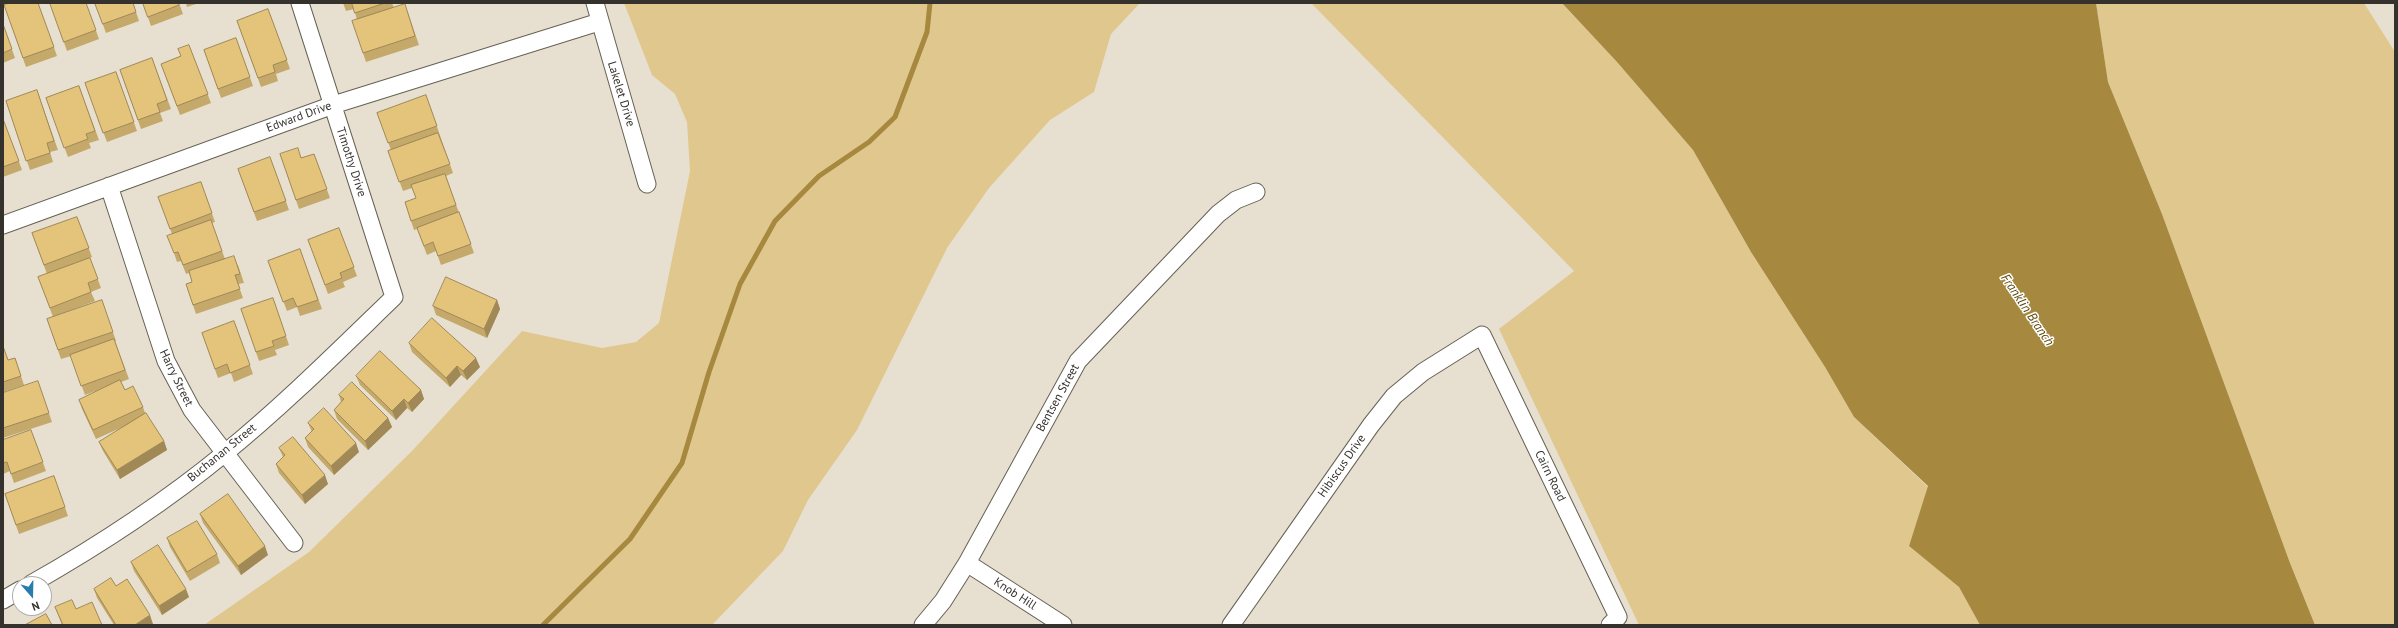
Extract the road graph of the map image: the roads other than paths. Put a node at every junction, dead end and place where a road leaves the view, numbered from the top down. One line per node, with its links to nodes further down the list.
1 (300, 3): 4 (street, Timothy Drive)
2 (595, 3): 3 (street, Lakelet Drive)
3 (599, 22): 4 (street, Edward Drive); 5 (street, Lakelet Drive)
4 (332, 105): 6 (street, Edward Drive); 9 (street, Timothy Drive)
5 (647, 184)
6 (109, 186): 8 (street, Edward Drive); 11 (street, Harry Street)
7 (1256, 192): 13 (street, Bentsen Street)
8 (3, 225)
9 (394, 297): 11 (street, Buchanan Street)
10 (1482, 335): 15 (street, Cairn Road); 18 (street, Hibiscus Drive)
11 (224, 454): 12 (street, Harry Street); 14 (street, Buchanan Street)
12 (294, 543)
13 (967, 563): 16 (street, Bentsen Street); 17 (street, Knob Hill)
14 (44, 576)
15 (1614, 621)
16 (923, 625)
17 (1063, 625)
18 (1231, 625)

